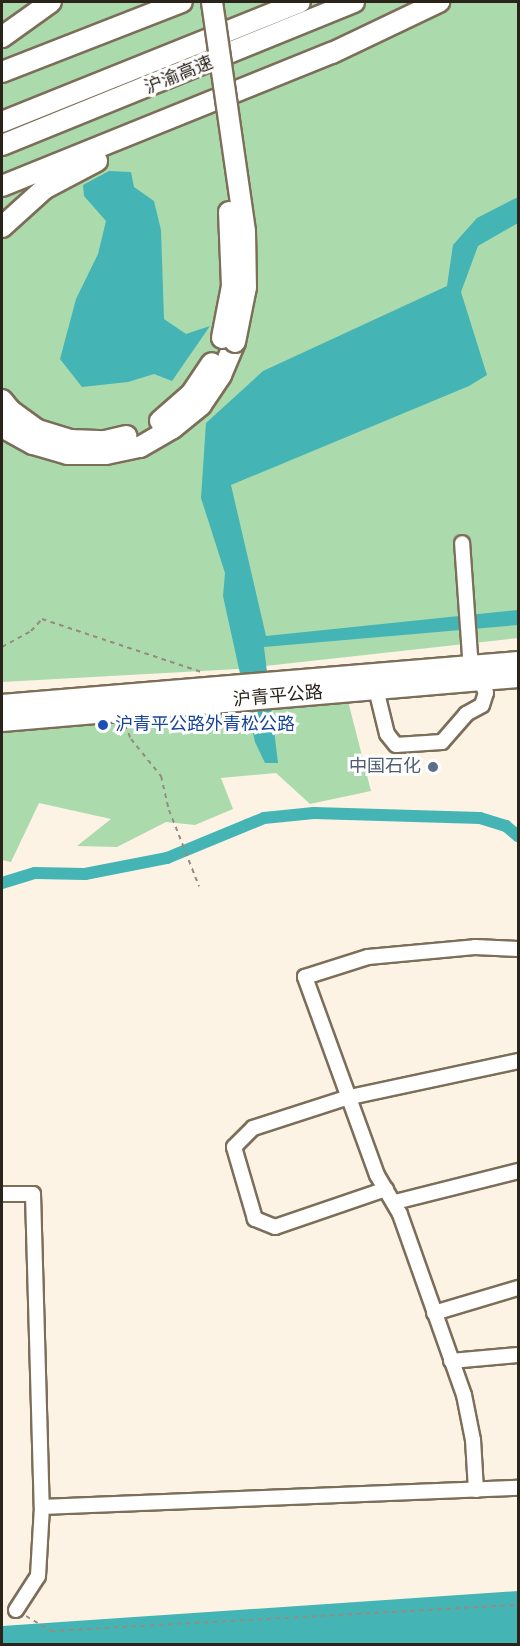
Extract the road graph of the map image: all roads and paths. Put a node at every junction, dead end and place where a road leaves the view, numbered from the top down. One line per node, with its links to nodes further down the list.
1 (51, 2): 8 (highway)
2 (182, 2): 10 (highway)
3 (199, 2): 15 (highway, bridge)
4 (212, 2): 15 (highway, bridge)
5 (300, 2): 11 (highway, 沪渝高速)
6 (354, 2): 12 (highway, 沪渝高速)
7 (439, 2): 9 (highway)
8 (2, 37)
9 (332, 53): 13 (highway); 14 (highway)
10 (2, 72)
11 (2, 122)
12 (2, 146)
13 (2, 186)
14 (2, 227)
15 (229, 340): 16 (highway); 17 (highway)
16 (2, 400)
17 (2, 428)
18 (462, 543): 21 (street)
19 (2, 646): 23 (path)
20 (519, 663): 21 (highway, 沪青平公路)
21 (476, 673): 22 (highway, 沪青平公路); 24 (highway, 沪青平公路); 24 (street); 25 (highway, 沪青平公路)
22 (519, 677)
23 (219, 687): 26 (highway, 沪青平公路); 27 (highway, 沪青平公路)
24 (376, 689): 25 (highway, 沪青平公路)
25 (279, 690): 26 (highway, 沪青平公路)
26 (240, 693): 28 (highway, 沪青平公路)
27 (2, 705)
28 (125, 711): 29 (highway, 沪青平公路); 30 (path)
29 (2, 721)
30 (199, 886)
31 (519, 949): 33 (street)
32 (519, 1061): 33 (street)
33 (346, 1098): 35 (street); 35 (street)
34 (519, 1171): 37 (street)
35 (386, 1189): 37 (street)
36 (2, 1194): 44 (street)
37 (394, 1202): 39 (street)
38 (519, 1288): 39 (street)
39 (434, 1313): 41 (street)
40 (519, 1356): 41 (street)
41 (451, 1361): 43 (street)
42 (519, 1488): 43 (street)
43 (476, 1490): 44 (street)
44 (42, 1507): 46 (street)
45 (519, 1605): 46 (path)
46 (16, 1610)

